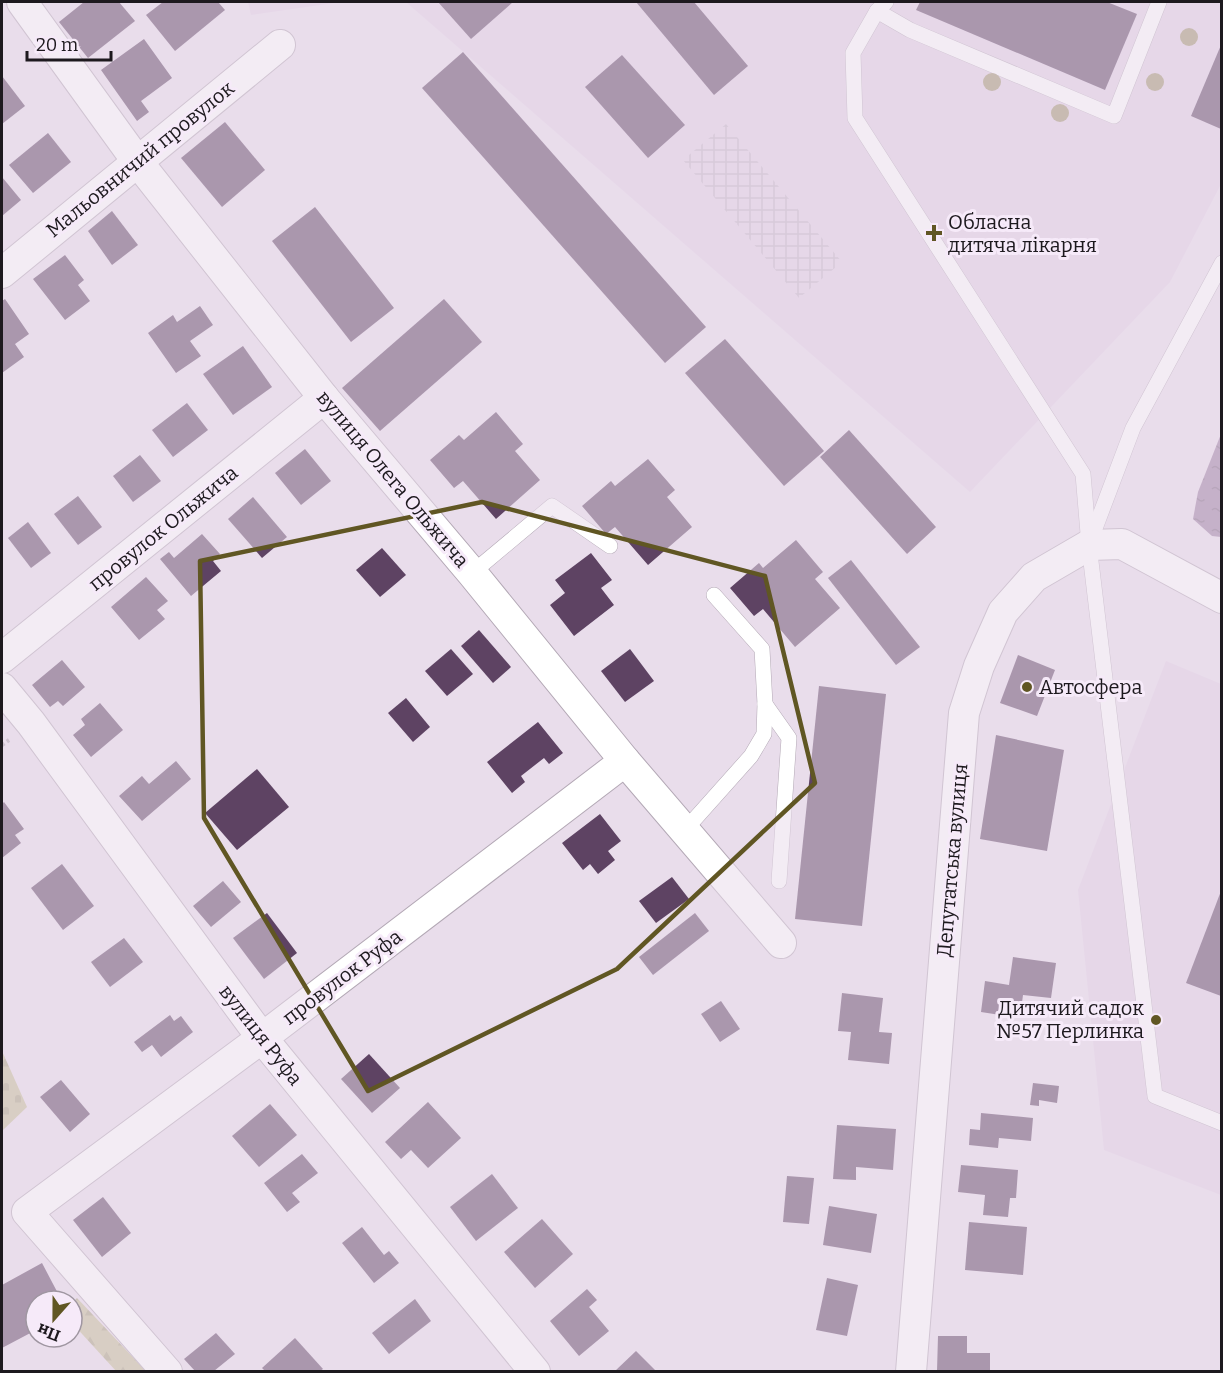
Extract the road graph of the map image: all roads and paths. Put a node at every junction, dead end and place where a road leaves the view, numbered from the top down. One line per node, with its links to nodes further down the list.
1 (22, 2): 5 (street, вулиця Олега Ольжича)
2 (1160, 2): 3 (lane)
3 (880, 5): 9 (lane)
4 (280, 45): 5 (street, Мальовничий провулок)
5 (137, 160): 7 (street, Мальовничий провулок); 8 (street, вулиця Олега Ольжича)
6 (1221, 263): 9 (lane)
7 (2, 273)
8 (324, 398): 11 (street, вулиця Олега Ольжича); 14 (street, провулок Ольжича)
9 (1089, 545): 13 (street, Депутатська вулиця); 22 (lane); 25 (street, Депутатська вулиця)
10 (610, 546): 11 (lane)
11 (472, 573): 17 (street, вулиця Олега Ольжича)
12 (714, 596): 16 (lane)
13 (1221, 598)
14 (2, 658)
15 (2, 688): 21 (street, вулиця Руфа)
16 (765, 704): 18 (lane); 19 (lane)
17 (625, 761): 18 (street, вулиця Олега Ольжича); 21 (street, провулок Руфа)
18 (685, 830): 20 (street, вулиця Олега Ольжича)
19 (779, 881)
20 (781, 943)
21 (262, 1038): 23 (street, провулок Руфа); 24 (street, вулиця Руфа)
22 (1221, 1122)
23 (167, 1371)
24 (535, 1371)
25 (911, 1371)

